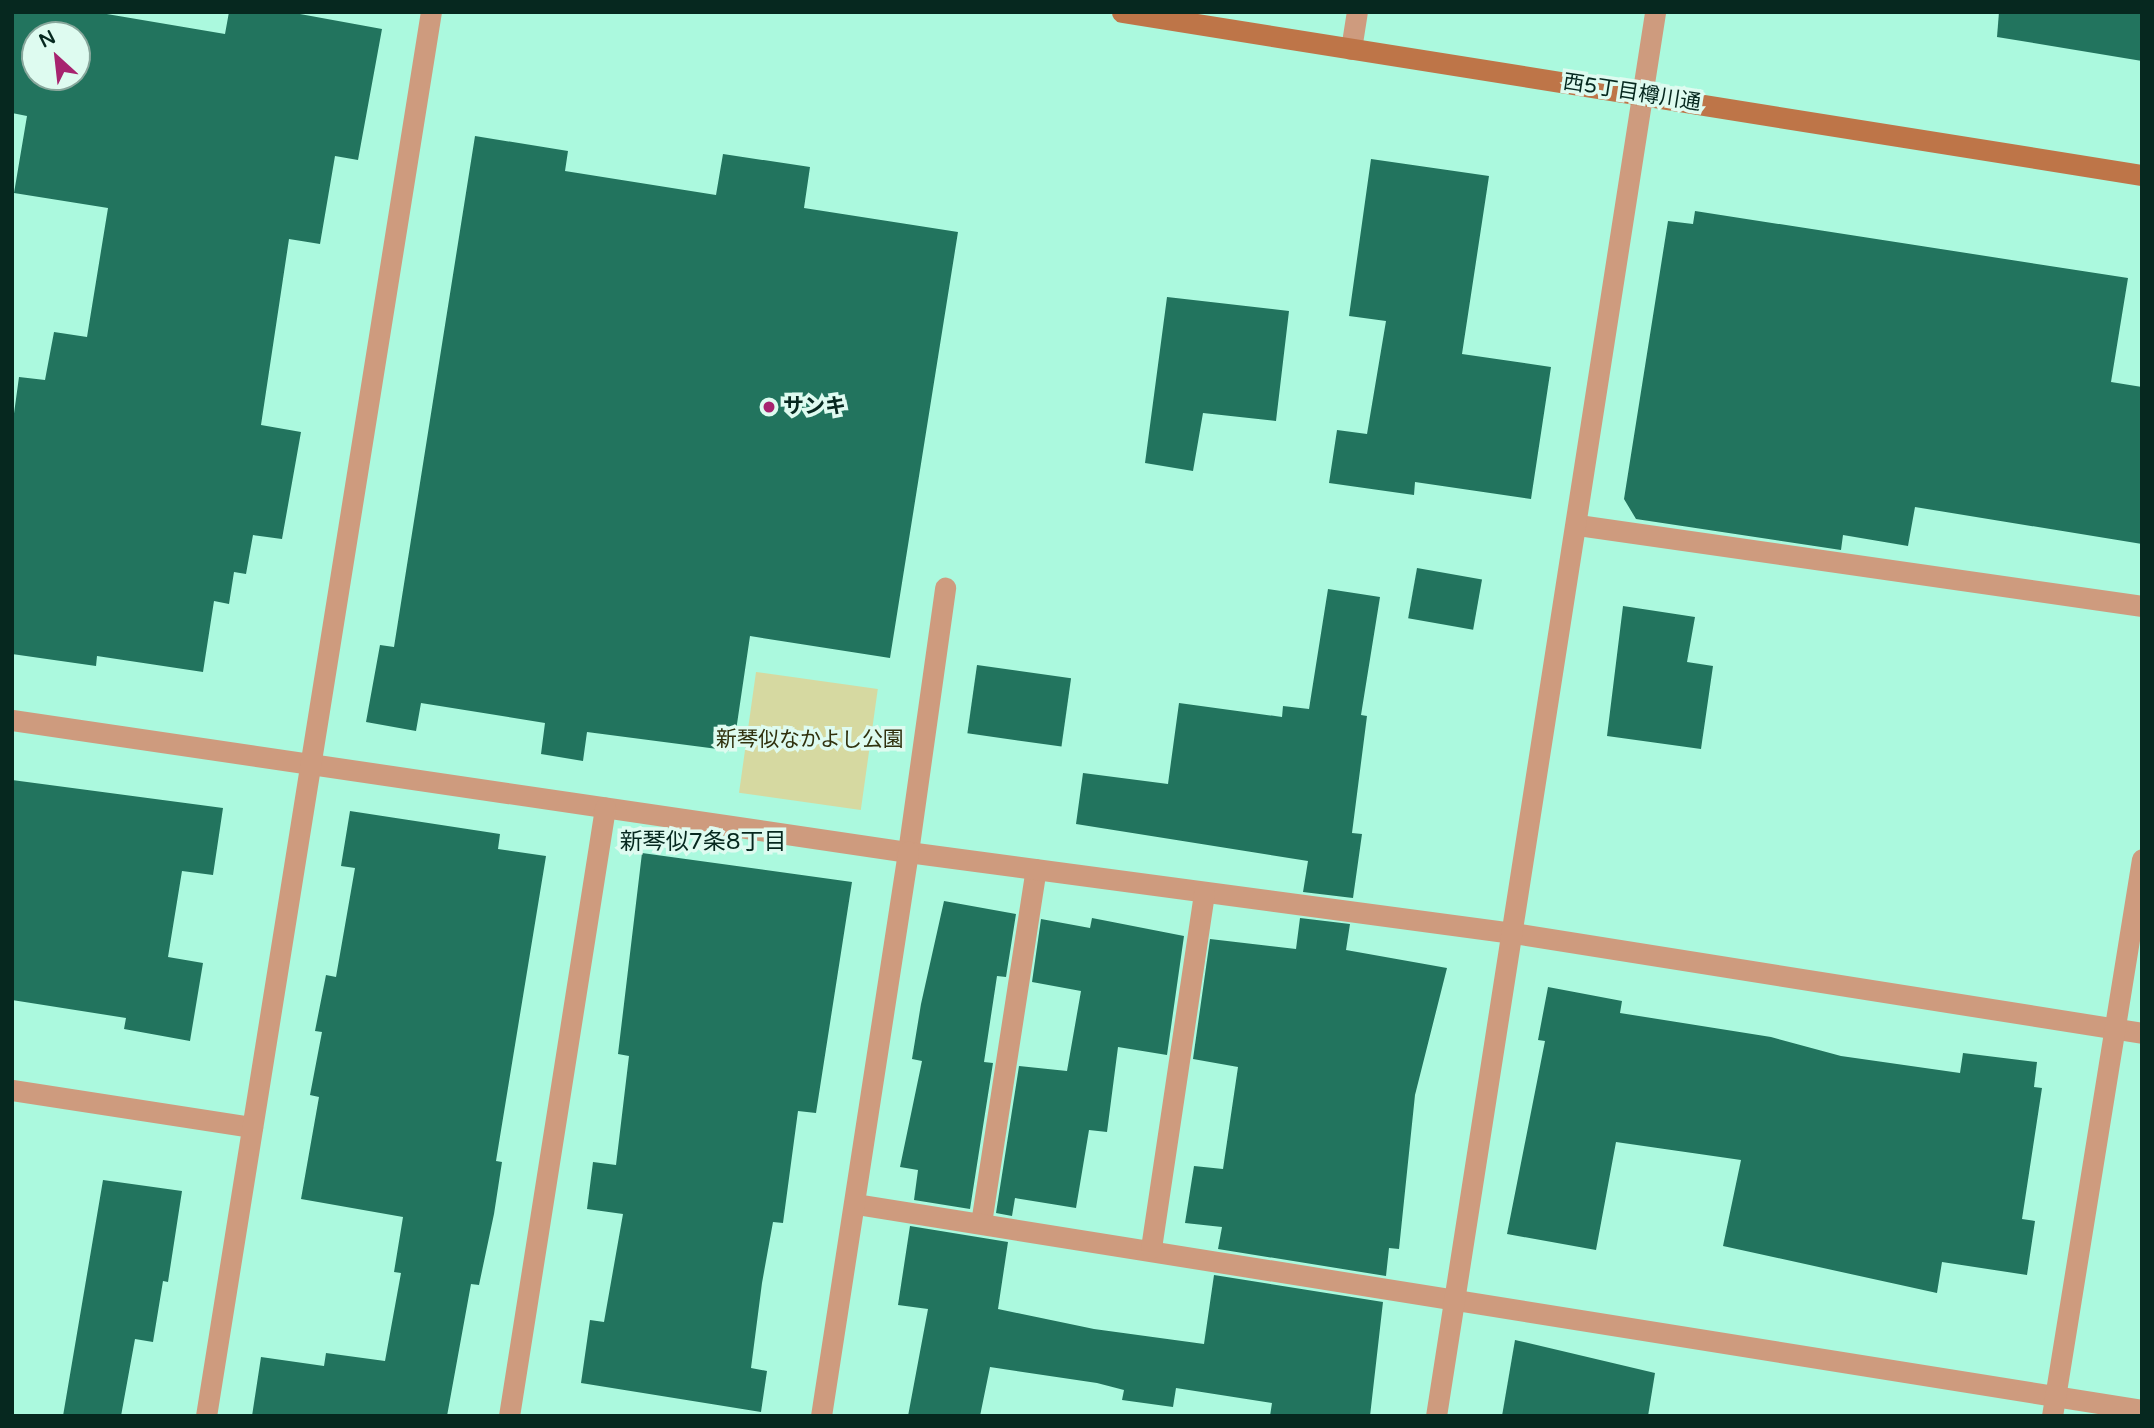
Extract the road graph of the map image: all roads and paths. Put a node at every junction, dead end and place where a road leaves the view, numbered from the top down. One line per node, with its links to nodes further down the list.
1 (431, 12): 12 (street)
2 (1122, 12): 5 (main road, 西5丁目樽川通)
3 (1357, 12): 5 (street)
4 (1655, 12): 6 (street)
5 (1351, 49): 6 (main road, 西5丁目樽川通)
6 (1641, 94): 7 (main road, 西5丁目樽川通); 8 (street)
7 (2142, 175)
8 (1578, 525): 10 (street); 18 (street)
9 (945, 588): 14 (street)
10 (2142, 606)
11 (12, 720): 12 (street)
12 (310, 766): 13 (street); 22 (street)
13 (605, 808): 14 (street); 30 (street)
14 (908, 852): 16 (street); 23 (street)
15 (2142, 859): 19 (street)
16 (1036, 869): 17 (street); 24 (street)
17 (1204, 893): 18 (street); 25 (street)
18 (1513, 933): 19 (street); 26 (street)
19 (2115, 1029): 20 (street); 27 (street)
20 (2142, 1033)
21 (12, 1090): 22 (street)
22 (252, 1127): 29 (street)
23 (856, 1204): 24 (street); 31 (street)
24 (981, 1223): 25 (street)
25 (1151, 1248): 26 (street)
26 (1455, 1299): 27 (street); 32 (street)
27 (2053, 1406): 28 (street)
28 (2142, 1410)
29 (206, 1416)
30 (509, 1416)
31 (821, 1416)
32 (1436, 1416)

